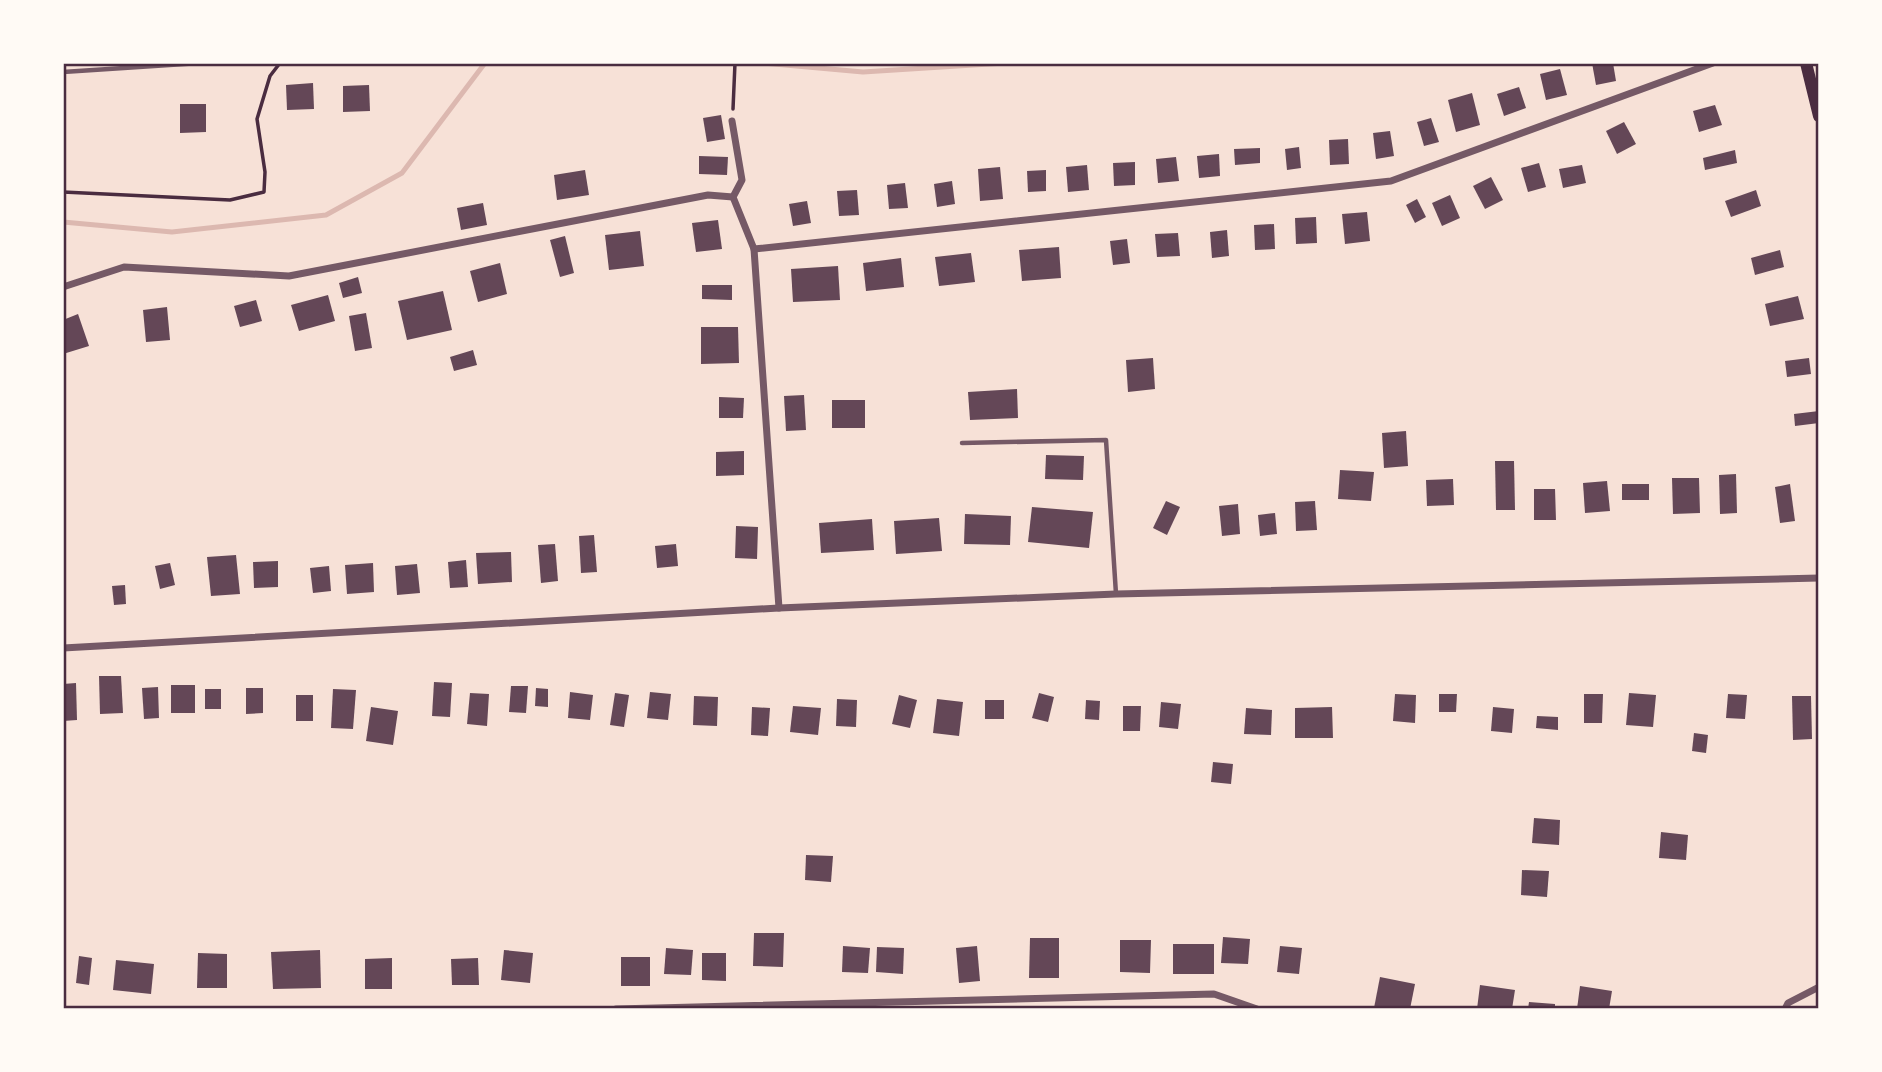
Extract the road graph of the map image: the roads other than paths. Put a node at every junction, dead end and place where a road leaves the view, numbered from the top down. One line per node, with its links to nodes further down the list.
1 (197, 63): 4 (lane)
2 (1713, 63): 8 (street)
3 (1806, 63): 5 (main road)
4 (63, 72)
5 (1819, 116)
6 (732, 121): 7 (street)
7 (733, 197): 8 (street); 9 (street)
8 (754, 249): 13 (street)
9 (63, 287)
10 (962, 443): 12 (lane)
11 (1819, 578): 12 (street)
12 (1116, 594): 13 (street)
13 (779, 608): 14 (street)
14 (63, 648)
15 (1819, 987): 18 (street)
16 (616, 1009): 17 (street)
17 (1257, 1009)
18 (1785, 1009)

